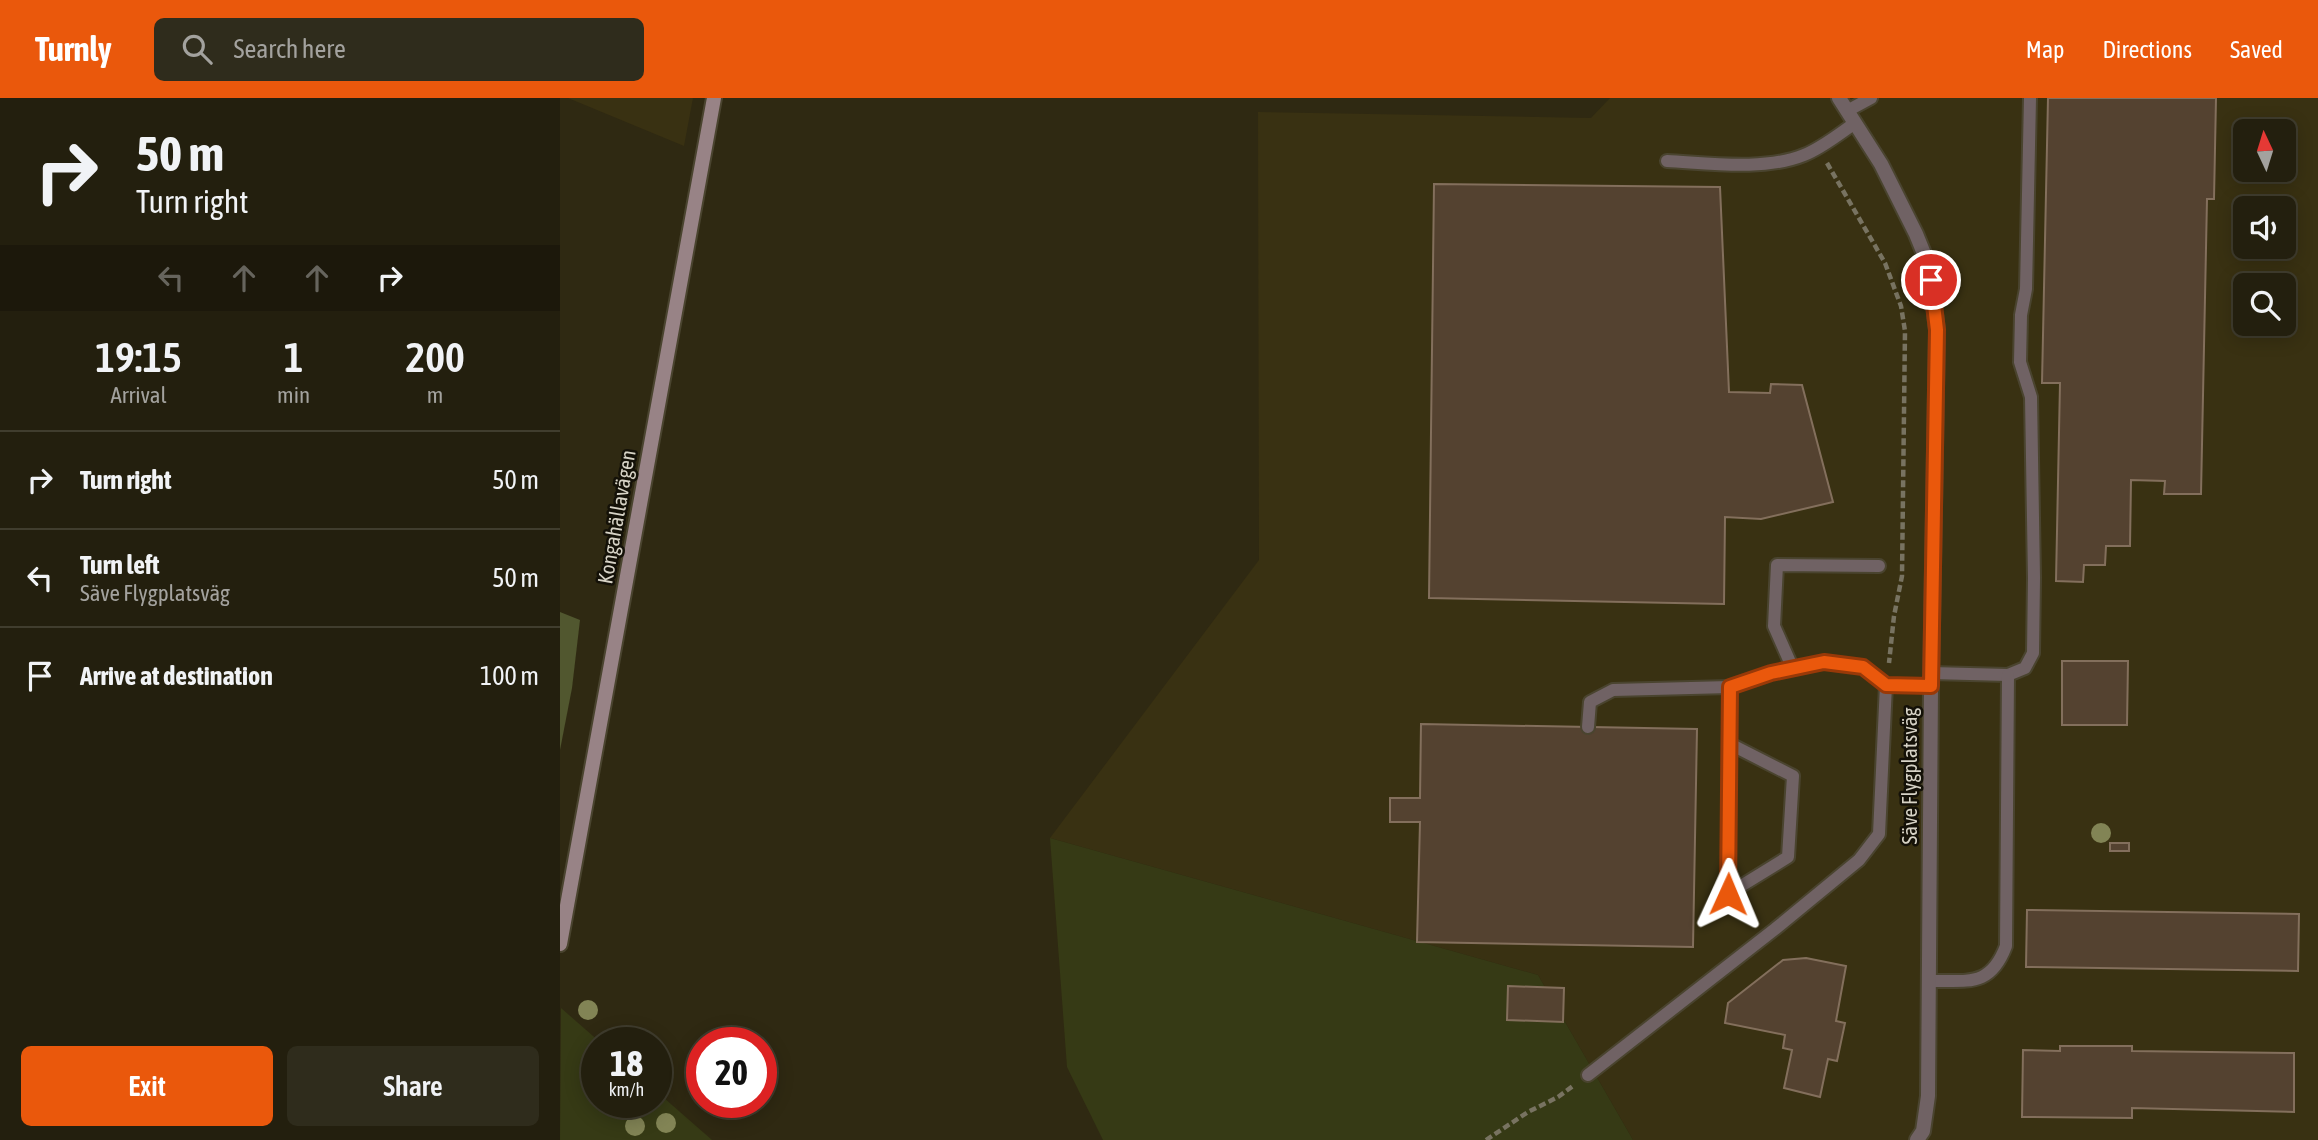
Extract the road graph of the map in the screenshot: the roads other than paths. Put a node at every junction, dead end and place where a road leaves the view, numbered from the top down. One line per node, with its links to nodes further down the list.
1 (714, 98): 14 (street, Kongahällavägen)
2 (1871, 98): 4 (lane)
3 (2030, 98): 8 (lane)
4 (1847, 111): 5 (lane); 9 (street, Säve Flygplatsväg)
5 (1667, 161)
6 (1879, 566): 7 (lane)
7 (1793, 669): 10 (lane); 11 (lane)
8 (2008, 675): 9 (lane); 15 (lane)
9 (1931, 679): 10 (lane); 15 (street, Säve Flygplatsväg)
10 (1886, 685): 16 (lane)
11 (1730, 687): 12 (lane); 13 (lane)
12 (1588, 727)
13 (1730, 744): 13 (lane)
14 (560, 944)
15 (1930, 981): 17 (street, Säve Flygplatsväg)
16 (1588, 1075)
17 (1917, 1140)

